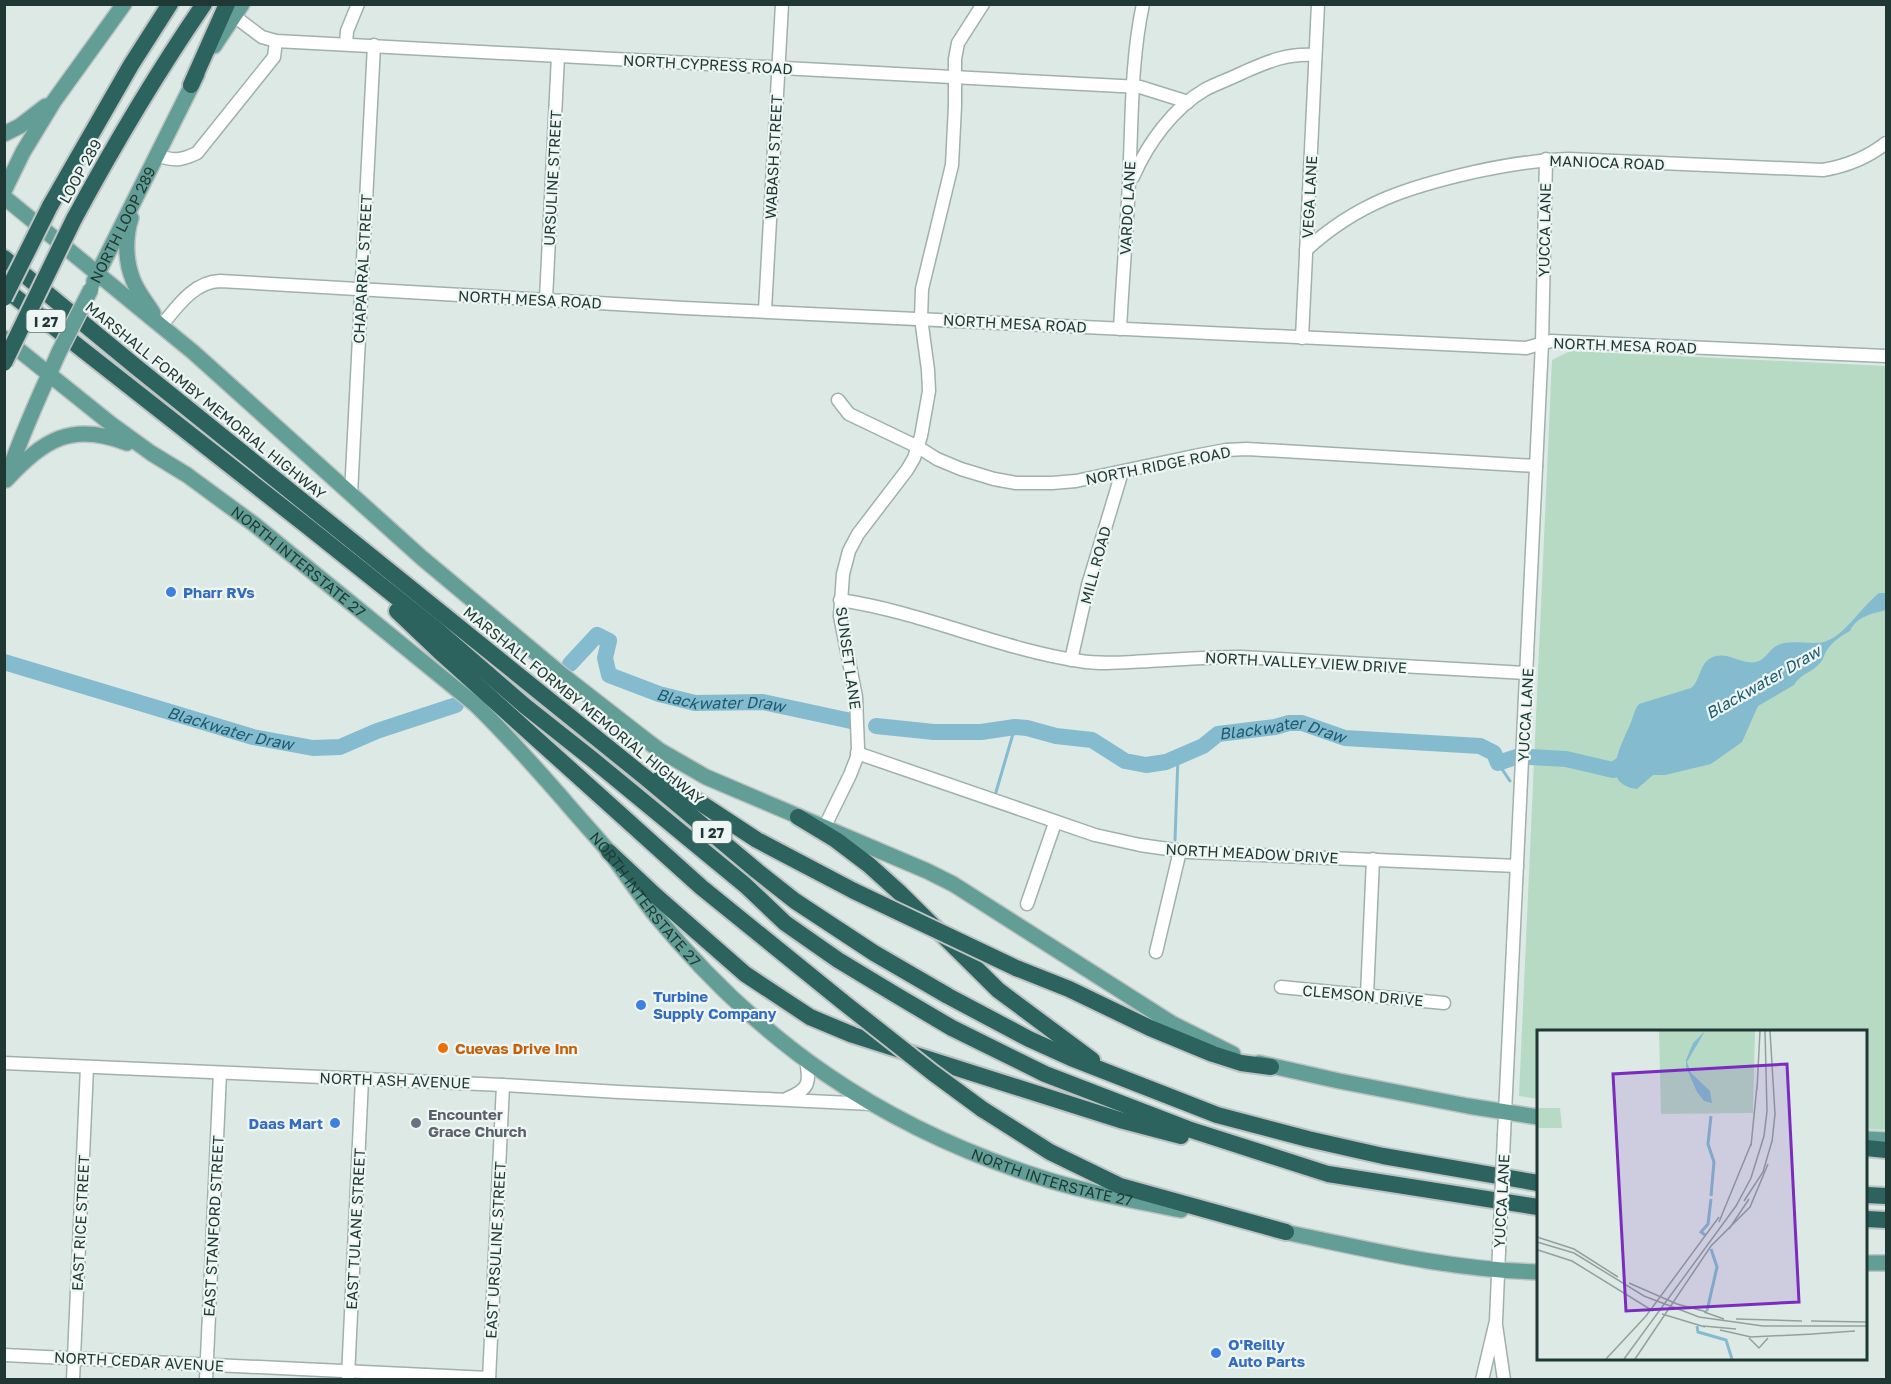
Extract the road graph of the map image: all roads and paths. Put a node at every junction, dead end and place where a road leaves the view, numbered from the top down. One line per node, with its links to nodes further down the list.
1 (124, 4): 19 (main road)
2 (170, 4): 34 (highway, LOOP 289, bridge)
3 (204, 4): 44 (highway, LOOP 289, bridge)
4 (358, 4): 11 (street)
5 (782, 4): 15 (street, WABASH STREET)
6 (983, 4): 16 (street, SUNSET LANE)
7 (1143, 4): 18 (street, VARDO LANE)
8 (1318, 4): 13 (street, VEGA LANE)
9 (234, 8): 10 (street, NORTH CYPRESS ROAD); 17 (highway)
10 (276, 40): 11 (street, NORTH CYPRESS ROAD); 23 (street)
11 (346, 44): 12 (street, NORTH CYPRESS ROAD)
12 (374, 45): 14 (street, NORTH CYPRESS ROAD); 33 (street, CHAPARRAL STREET)
13 (1315, 55): 20 (street); 29 (street, VEGA LANE)
14 (558, 56): 15 (street, NORTH CYPRESS ROAD); 35 (street, URSULINE STREET)
15 (778, 67): 16 (street, NORTH CYPRESS ROAD); 36 (street, WABASH STREET)
16 (955, 77): 18 (street, NORTH CYPRESS ROAD); 37 (street, SUNSET LANE)
17 (191, 85): 23 (main road, NORTH LOOP 289)
18 (1133, 86): 20 (street, NORTH CYPRESS ROAD); 25 (street, VARDO LANE)
19 (54, 101): 21 (main road); 26 (main road)
20 (1188, 102): 25 (street)
21 (4, 134)
22 (1887, 143): 24 (street, MANIOCA ROAD)
23 (156, 155): 27 (main road, NORTH LOOP 289)
24 (1546, 159): 29 (street, MANIOCA ROAD); 42 (street, YUCCA LANE)
25 (1129, 187): 39 (street, VARDO LANE)
26 (4, 191)
27 (138, 191): 31 (main road, NORTH LOOP 289); 38 (main road)
28 (4, 197): 31 (main road)
29 (1306, 250): 41 (street, VEGA LANE)
30 (4, 258): 57 (highway, MARSHALL FORMBY MEMORIAL HIGHWAY / I 27)
31 (98, 273): 38 (main road); 45 (main road, NORTH LOOP 289, bridge)
32 (4, 288): 53 (highway, I 27)
33 (360, 289): 35 (street, NORTH MESA ROAD); 38 (street, NORTH MESA ROAD); 52 (street, CHAPARRAL STREET)
34 (4, 298)
35 (546, 299): 36 (street, NORTH MESA ROAD)
36 (765, 310): 37 (street, NORTH MESA ROAD)
37 (921, 318): 39 (street, NORTH MESA ROAD); 47 (street, SUNSET LANE)
38 (161, 326): 52 (main road)
39 (1120, 329): 41 (street, NORTH MESA ROAD)
40 (4, 338): 45 (main road, NORTH INTERSTATE 27)
41 (1302, 338): 42 (street, NORTH MESA ROAD)
42 (1542, 343): 43 (street, NORTH MESA ROAD); 49 (street, YUCCA LANE)
43 (1887, 356)
44 (4, 363)
45 (49, 375): 48 (main road, NORTH INTERSTATE 27); 51 (main road, NORTH LOOP 289)
46 (838, 400): 47 (street, NORTH RIDGE ROAD)
47 (918, 447): 50 (street, NORTH RIDGE ROAD); 54 (street, SUNSET LANE)
48 (151, 453): 51 (main road); 63 (main road, NORTH INTERSTATE 27)
49 (1536, 466): 50 (street, NORTH RIDGE ROAD); 56 (street, YUCCA LANE)
50 (1122, 472): 55 (street, MILL ROAD)
51 (5, 483)
52 (351, 494): 59 (main road)
53 (307, 526): 87 (highway, I 27); 94 (highway, bridge)
54 (840, 600): 55 (street, NORTH VALLEY VIEW DRIVE); 58 (street, SUNSET LANE)
55 (1071, 660): 56 (street, NORTH VALLEY VIEW DRIVE)
56 (1527, 673): 65 (street, YUCCA LANE)
57 (539, 693): 74 (highway, bridge); 76 (highway, MARSHALL FORMBY MEMORIAL HIGHWAY / I 27)
58 (857, 753): 60 (street, NORTH MEADOW DRIVE); 61 (street, SUNSET LANE)
59 (798, 817): 61 (main road); 76 (highway)
60 (1055, 823): 62 (street, NORTH MEADOW DRIVE); 66 (street)
61 (824, 828): 74 (main road)
62 (1180, 851): 64 (street, NORTH MEADOW DRIVE); 67 (street)
63 (609, 852): 71 (main road, NORTH INTERSTATE 27); 87 (highway)
64 (1373, 860): 65 (street, NORTH MEADOW DRIVE); 69 (street)
65 (1517, 866): 81 (street, YUCCA LANE)
66 (1027, 904)
67 (1156, 952)
68 (1281, 987): 69 (street, CLEMSON DRIVE)
69 (1367, 995): 70 (street, CLEMSON DRIVE)
70 (1444, 1003)
71 (806, 1060): 79 (street); 80 (main road, NORTH INTERSTATE 27)
72 (4, 1063): 73 (street, NORTH ASH AVENUE)
73 (87, 1067): 75 (street, NORTH ASH AVENUE); 101 (street, EAST RICE STREET)
74 (1271, 1067): 81 (main road)
75 (220, 1073): 77 (street, NORTH ASH AVENUE); 102 (street, EAST STANFORD STREET)
76 (1110, 1073): 88 (highway, MARSHALL FORMBY MEMORIAL HIGHWAY / I 27)
77 (362, 1079): 78 (street, NORTH ASH AVENUE); 103 (street, EAST TULANE STREET)
78 (503, 1084): 79 (street, NORTH ASH AVENUE); 104 (street, EAST URSULINE STREET)
79 (784, 1100): 80 (street, NORTH ASH AVENUE)
80 (871, 1104): 94 (main road, NORTH INTERSTATE 27)
81 (1506, 1111): 82 (main road); 97 (street, YUCCA LANE, bridge)
82 (1537, 1117)
83 (1867, 1139): 84 (main road)
84 (1887, 1140)
85 (1867, 1148): 86 (highway)
86 (1887, 1150)
87 (1328, 1174): 91 (highway, I 27)
88 (1537, 1183)
89 (1867, 1195): 90 (highway)
90 (1887, 1196)
91 (1537, 1207)
92 (1867, 1219): 93 (highway)
93 (1887, 1220)
94 (1286, 1232): 97 (main road, NORTH INTERSTATE 27)
95 (1867, 1263): 96 (main road)
96 (1887, 1263)
97 (1498, 1271): 98 (main road, NORTH INTERSTATE 27); 99 (street, YUCCA LANE)
98 (1537, 1272)
99 (1496, 1321): 107 (street); 108 (street)
100 (4, 1355): 101 (street, NORTH CEDAR AVENUE)
101 (74, 1358): 102 (street, NORTH CEDAR AVENUE); 105 (street, EAST RICE STREET)
102 (206, 1365): 103 (street, NORTH CEDAR AVENUE); 106 (street, EAST STANFORD STREET)
103 (348, 1375): 104 (street, NORTH CEDAR AVENUE)
104 (489, 1379)
105 (73, 1380)
106 (206, 1380)
107 (1482, 1380)
108 (1504, 1380)

